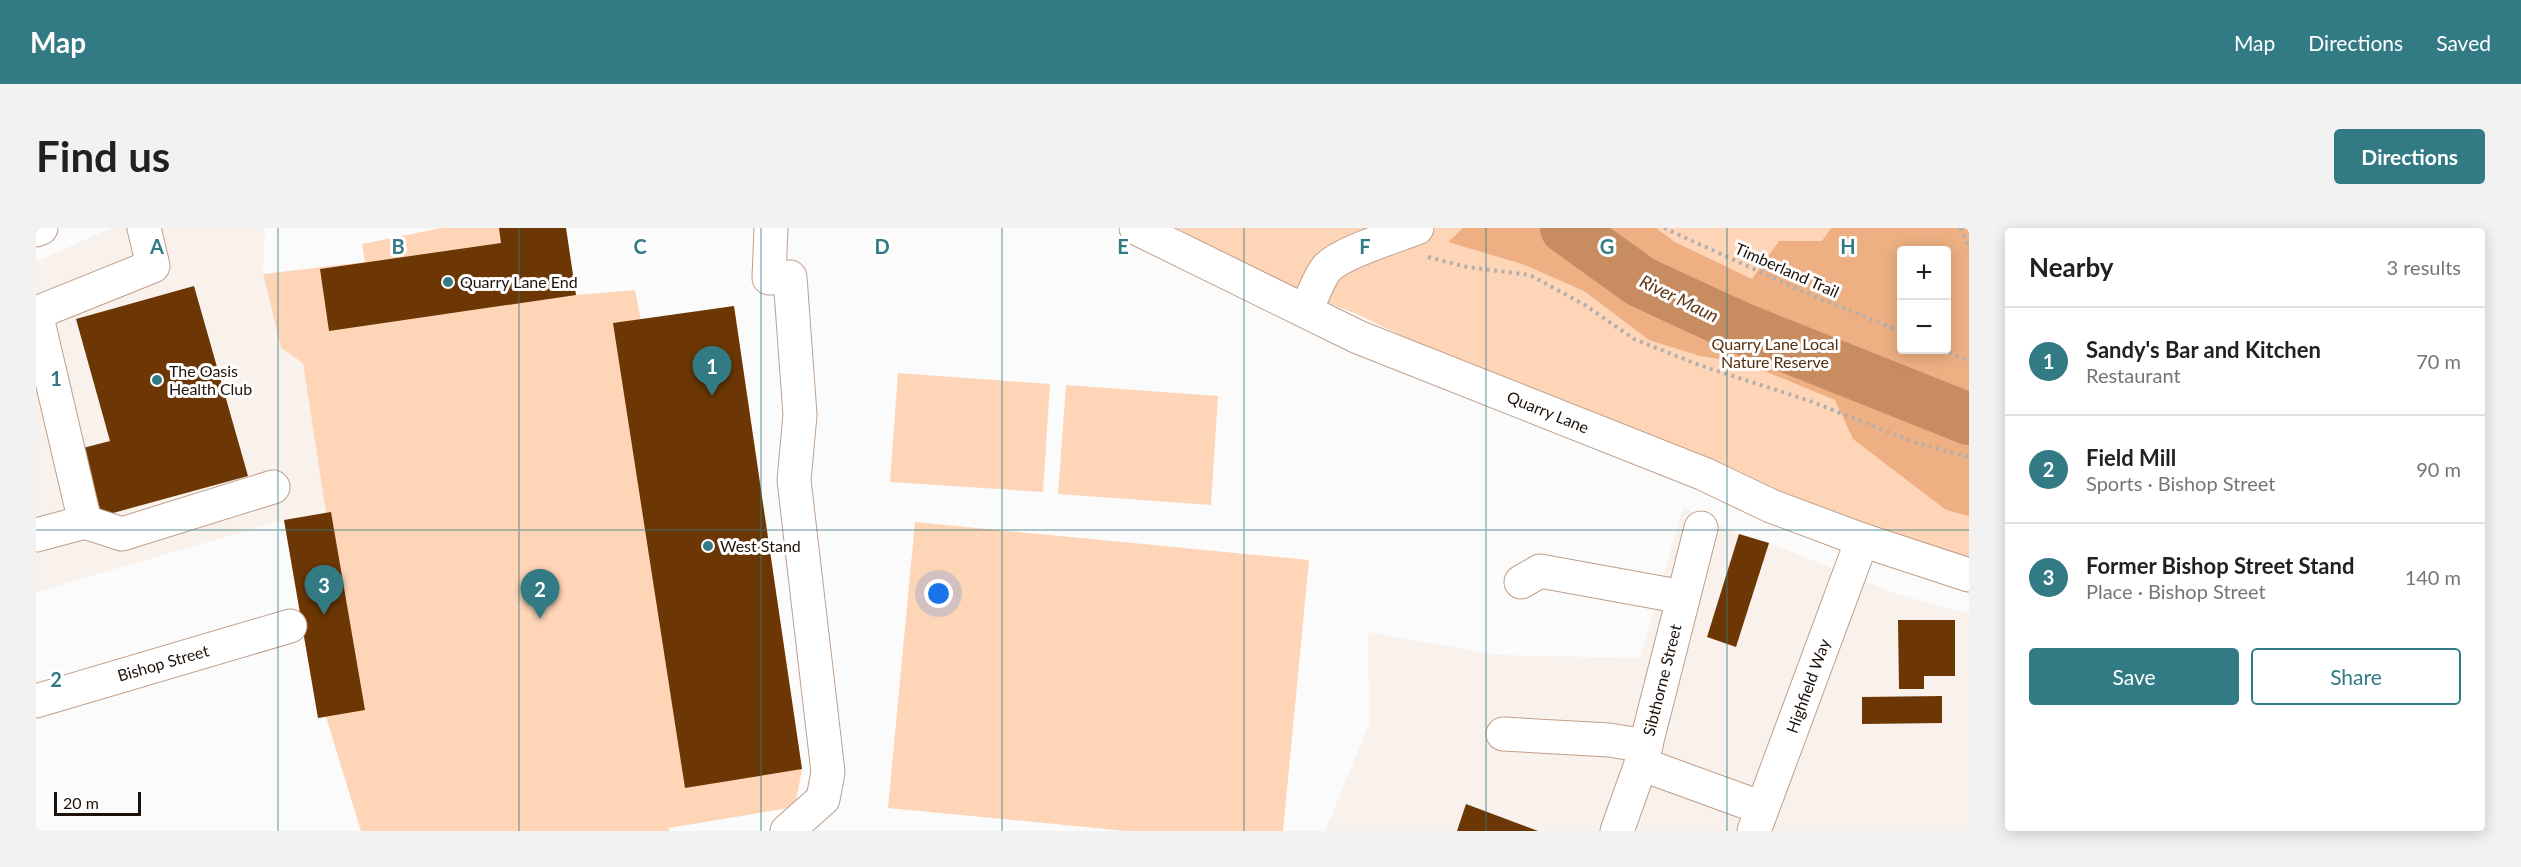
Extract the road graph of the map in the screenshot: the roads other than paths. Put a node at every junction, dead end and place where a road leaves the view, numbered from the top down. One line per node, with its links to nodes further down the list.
1 (41, 228): 6 (street)
2 (144, 228): 8 (street)
3 (771, 228): 22 (street)
4 (1136, 228): 7 (street, Quarry Lane)
5 (1417, 228): 7 (street)
6 (36, 230)
7 (1306, 311): 13 (street, Quarry Lane)
8 (36, 313): 10 (street)
9 (273, 487): 10 (street)
10 (85, 522): 12 (street)
11 (1701, 528): 16 (street, Sibthorne Street)
12 (36, 535)
13 (1862, 540): 14 (street, Quarry Lane); 21 (street, Highfield Way)
14 (1969, 575)
15 (1521, 582): 16 (street)
16 (1683, 597): 20 (street, Sibthorne Street)
17 (290, 626): 18 (street, Bishop Street)
18 (36, 700)
19 (1503, 734): 20 (street)
20 (1643, 755): 21 (street); 23 (street, Sibthorne Street)
21 (1758, 820)
22 (787, 831)
23 (1617, 831)

